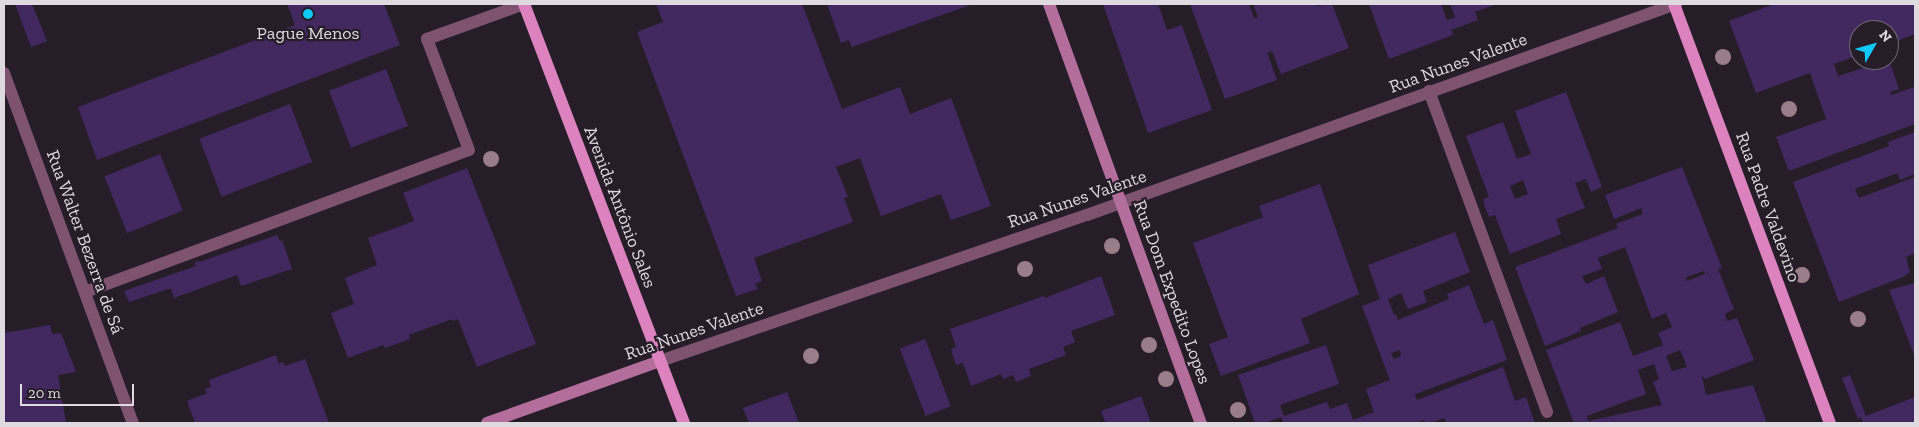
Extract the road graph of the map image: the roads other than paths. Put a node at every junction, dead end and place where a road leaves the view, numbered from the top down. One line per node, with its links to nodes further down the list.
1 (524, 4): 7 (street); 8 (main road, Avenida Antônio Sales)
2 (1049, 4): 6 (street, Rua Dom Expedito Lopes)
3 (1675, 4): 5 (street, Rua Nunes Valente); 14 (main road, Rua Padre Valdevino)
4 (4, 73): 7 (street, Rua Walter Bezerra de Sá)
5 (1429, 91): 6 (street, Rua Nunes Valente); 9 (street)
6 (1121, 204): 8 (street, Rua Nunes Valente); 13 (street, Rua Dom Expedito Lopes)
7 (84, 292): 10 (street, Rua Walter Bezerra de Sá)
8 (660, 361): 11 (street, Rua Nunes Valente); 12 (main road, Avenida Antônio Sales)
9 (1547, 412)
10 (133, 423)
11 (487, 423)
12 (684, 423)
13 (1201, 423)
14 (1830, 423)

